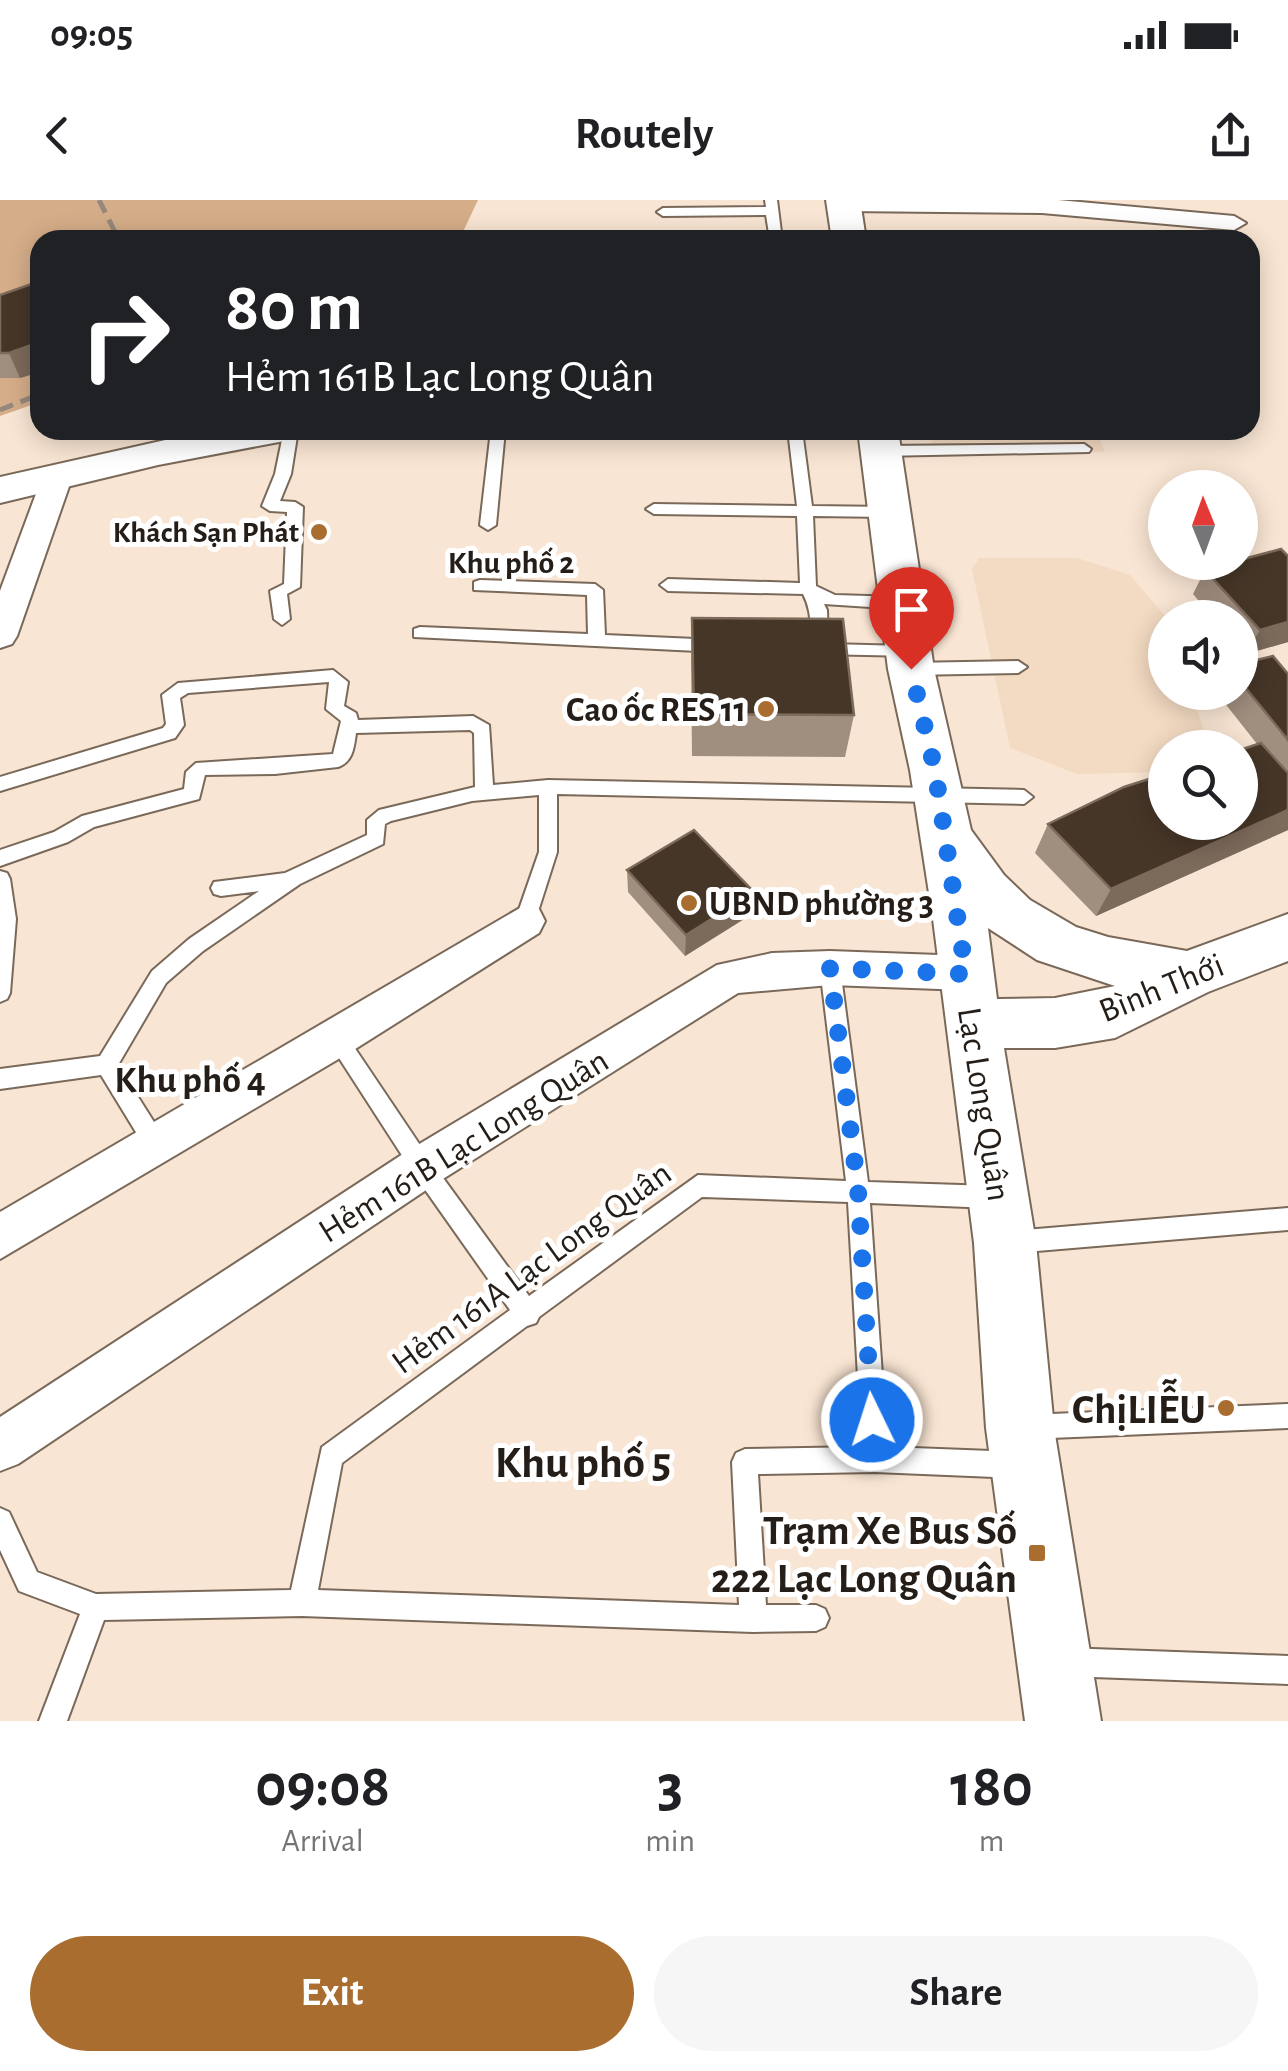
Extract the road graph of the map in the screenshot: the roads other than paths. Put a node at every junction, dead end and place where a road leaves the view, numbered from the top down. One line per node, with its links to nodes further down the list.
1 (843, 202): 4 (street); 5 (main road)
2 (771, 206): 3 (lane)
3 (663, 212)
4 (1234, 223)
5 (847, 230)
6 (230, 440): 12 (main road)
7 (289, 440): 22 (lane)
8 (497, 440): 17 (lane)
9 (796, 440): 15 (lane)
10 (879, 440): 11 (lane); 16 (main road, Lạc Long Quân)
11 (1084, 449)
12 (58, 475): 13 (main road); 23 (street)
13 (0, 490)
14 (654, 509): 15 (lane)
15 (805, 512): 16 (lane); 20 (lane)
16 (888, 512): 21 (main road, Lạc Long Quân)
17 (488, 525)
18 (668, 585): 20 (lane)
19 (480, 586): 25 (lane)
20 (808, 589): 21 (lane); 27 (lane)
21 (901, 603): 27 (main road, Lạc Long Quân)
22 (282, 619)
23 (1, 631)
24 (420, 633): 25 (lane)
25 (597, 641): 26 (lane)
26 (746, 647)
27 (910, 661): 28 (lane); 34 (main road, Lạc Long Quân)
28 (1018, 667)
29 (348, 727): 30 (lane); 32 (lane); 35 (lane)
30 (0, 784)
31 (548, 787): 32 (lane); 34 (lane); 39 (lane)
32 (484, 792): 36 (lane)
33 (1024, 796): 34 (lane)
34 (942, 815): 42 (main road); 44 (main road, Lạc Long Quân)
35 (0, 858)
36 (294, 878): 38 (lane); 46 (lane)
37 (0, 879): 43 (lane)
38 (221, 888)
39 (525, 921): 45 (street)
40 (1288, 937): 42 (main road, Bình Thới)
41 (830, 968): 44 (street, Hẻm 161B Lạc Long Quân); 49 (street, Hẻm 161B Lạc Long Quân); 50 (lane)
42 (1188, 975): 44 (main road, Bình Thới)
43 (0, 993)
44 (969, 999): 52 (main road, Lạc Long Quân)
45 (337, 1038): 48 (street); 49 (lane)
46 (106, 1065): 47 (lane); 48 (lane)
47 (0, 1080)
48 (156, 1145): 53 (street)
49 (422, 1167): 54 (lane); 56 (street, Hẻm 161B Lạc Long Quân)
50 (858, 1189): 52 (lane, Hẻm 161A Lạc Long Quân); 54 (lane, Hẻm 161A Lạc Long Quân); 58 (lane)
51 (1288, 1219): 52 (lane, Hẻm 161A Lạc Long Quân)
52 (1002, 1220): 57 (main road, Lạc Long Quân)
53 (0, 1237)
54 (528, 1314): 60 (lane, Hẻm 161A Lạc Long Quân)
55 (1288, 1416): 57 (lane)
56 (0, 1446)
57 (1022, 1447): 58 (lane); 65 (main road, Lạc Long Quân)
58 (874, 1458): 63 (lane)
59 (0, 1521): 61 (lane)
60 (302, 1603): 61 (lane); 63 (lane)
61 (96, 1607): 66 (lane)
62 (816, 1618): 63 (lane)
63 (753, 1619)
64 (1288, 1670): 65 (lane)
65 (1058, 1691)
66 (54, 1721)

